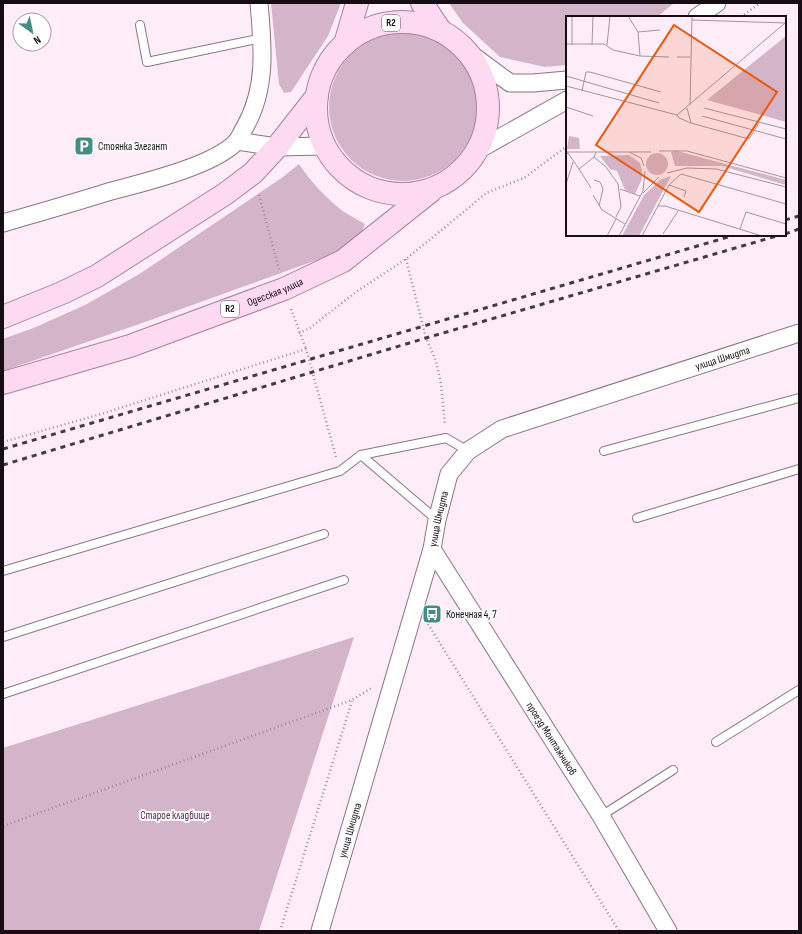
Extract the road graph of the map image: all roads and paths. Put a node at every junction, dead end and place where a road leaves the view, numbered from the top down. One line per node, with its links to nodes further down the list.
1 (259, 3): 10 (street)
2 (357, 3): 11 (main road, R2)
3 (422, 3): 9 (main road, R2)
4 (718, 3): 6 (street)
5 (760, 3): 7 (path)
6 (698, 16)
7 (742, 16)
8 (140, 25): 10 (lane)
9 (440, 30): 11 (main road, R2); 12 (main road, R2)
10 (262, 38): 16 (street)
11 (345, 44): 14 (main road, R2)
12 (468, 52): 13 (street); 20 (main road, R2)
13 (566, 80)
14 (317, 96): 17 (main road, R2); 18 (main road, R2)
15 (566, 101): 20 (street)
16 (237, 141): 18 (street); 23 (street)
17 (324, 146): 18 (street); 22 (main road, R2)
18 (277, 147): 21 (main road, R2)
19 (566, 147): 24 (path)
20 (478, 150): 22 (main road, R2)
21 (253, 172): 25 (path); 26 (main road, R2)
22 (434, 189): 25 (main road, Одесская улица / R2)
23 (3, 223)
24 (406, 259): 27 (path); 32 (path)
25 (284, 289): 27 (path); 30 (main road, Одесская улица / R2)
26 (3, 317)
27 (299, 333): 29 (path)
28 (799, 333): 34 (street, улица Шмидта)
29 (306, 349): 33 (path); 38 (path)
30 (3, 384)
31 (799, 398): 35 (lane)
32 (446, 438): 34 (lane); 36 (lane)
33 (3, 442)
34 (468, 451): 40 (street, улица Шмидта)
35 (604, 451)
36 (361, 455): 38 (lane); 40 (lane)
37 (799, 469): 39 (lane)
38 (340, 471): 43 (lane)
39 (637, 518)
40 (437, 520): 42 (street, улица Шмидта)
41 (324, 534): 46 (lane)
42 (432, 549): 45 (street, улица Шмидта); 53 (street, проезд Монтажников)
43 (3, 571)
44 (344, 580): 49 (lane)
45 (416, 604): 47 (street, улица Шмидта); 57 (path)
46 (3, 637)
47 (395, 672): 50 (path); 56 (street, улица Шмидта)
48 (799, 690): 51 (lane)
49 (3, 694)
50 (352, 700): 54 (path); 55 (path)
51 (716, 742)
52 (673, 770): 53 (lane)
53 (601, 816): 58 (street, проезд Монтажников)
54 (3, 826)
55 (280, 931)
56 (320, 931)
57 (619, 931)
58 (668, 931)

